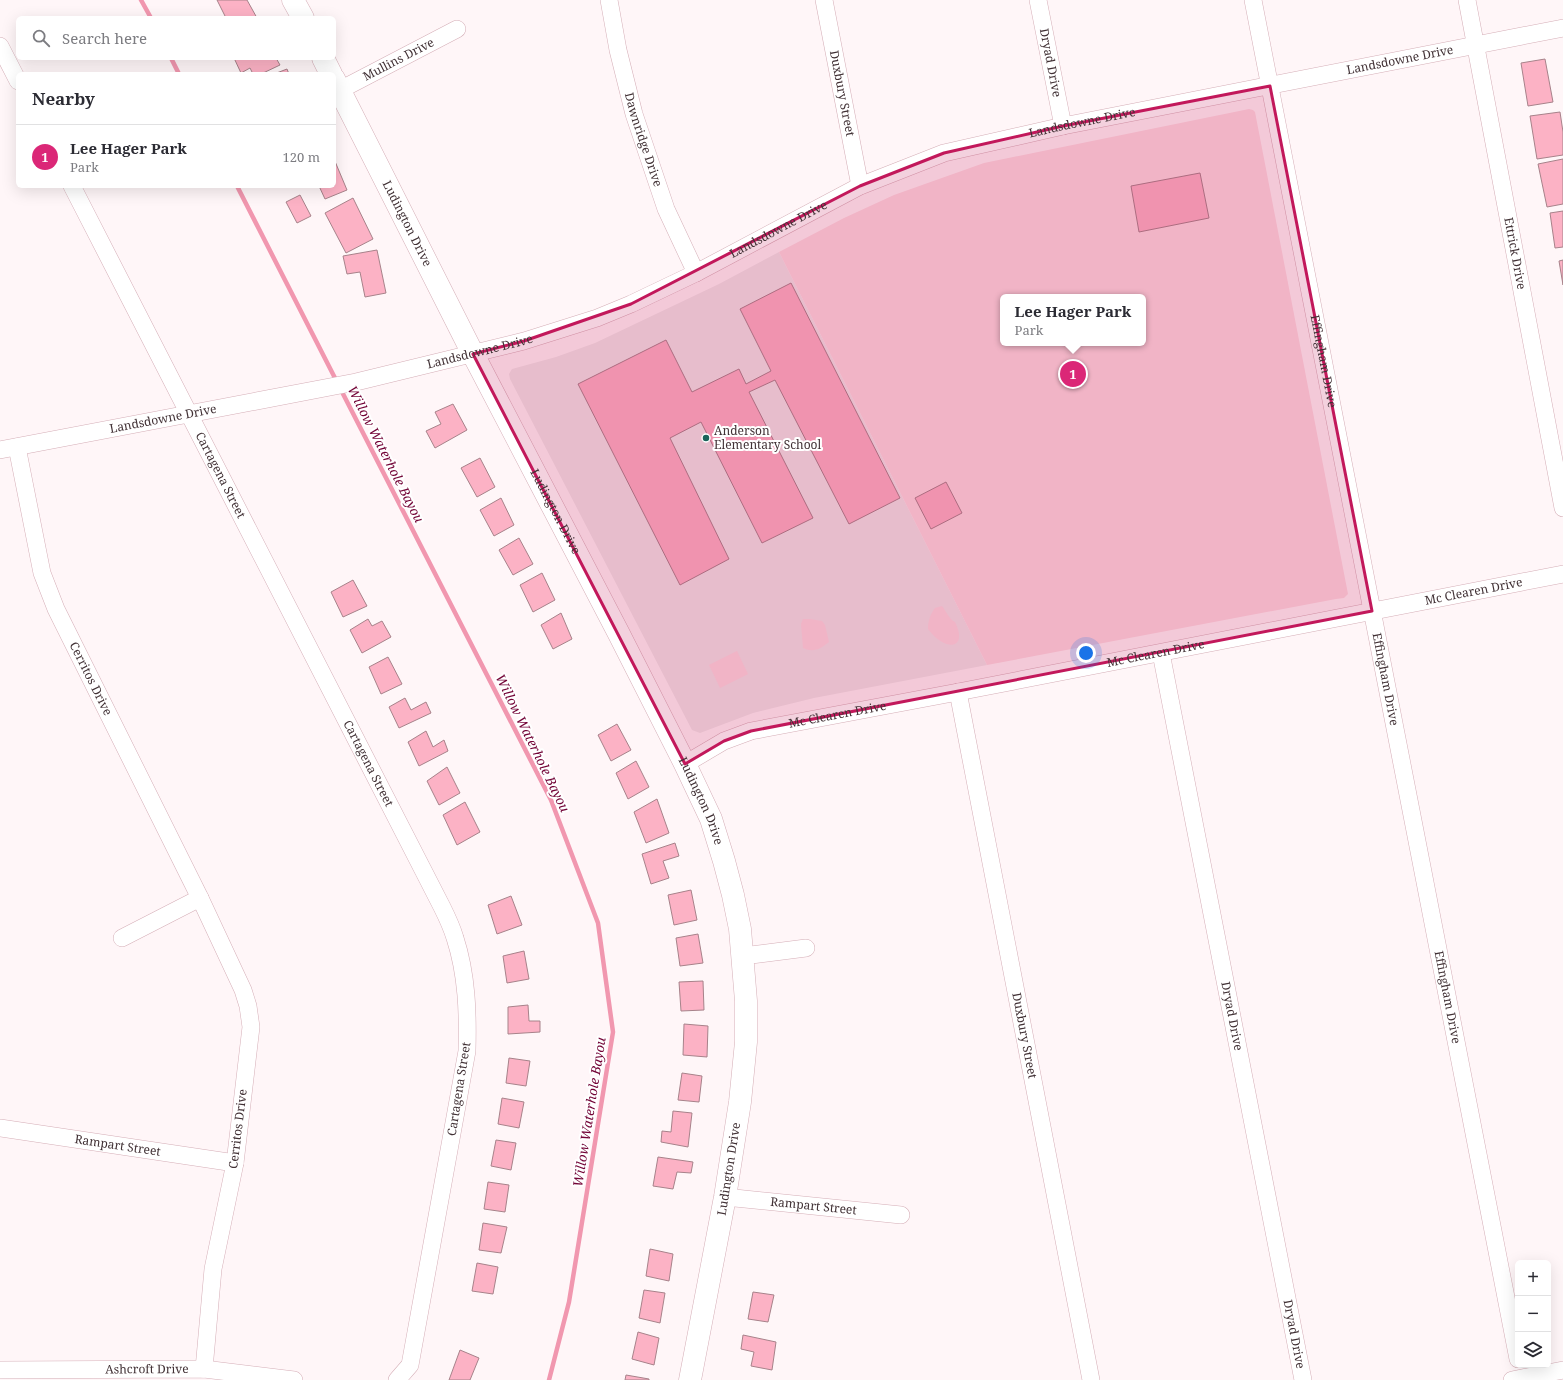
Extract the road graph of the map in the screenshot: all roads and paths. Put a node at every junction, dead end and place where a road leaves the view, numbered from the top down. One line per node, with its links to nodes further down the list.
1 (293, 0): 7 (street)
2 (609, 0): 21 (street, Dawnridge Drive)
3 (824, 0): 19 (street, Duxbury Street)
4 (1038, 0): 18 (street, Dryad Drive)
5 (1253, 0): 17 (street, Effingham Drive)
6 (1467, 0): 11 (street, Ettrick Drive)
7 (302, 16)
8 (1563, 28): 11 (street, Landsdowne Drive)
9 (457, 29): 15 (street, Mullins Drive)
10 (0, 46): 14 (street)
11 (1476, 46): 17 (street, Landsdowne Drive); 26 (street, Ettrick Drive)
12 (324, 60): 13 (street, Ludington Drive)
13 (330, 72)
14 (16, 77)
15 (336, 81)
16 (336, 83): 22 (street, Ludington Drive)
17 (1270, 86): 18 (street, Landsdowne Drive); 28 (street, Effingham Drive)
18 (1063, 126): 19 (street, Landsdowne Drive)
19 (860, 186): 21 (street, Landsdowne Drive)
20 (73, 188): 23 (street, Cartagena Street)
21 (696, 273): 22 (street, Landsdowne Drive)
22 (473, 354): 23 (street, Landsdowne Drive); 31 (street, Ludington Drive)
23 (190, 413): 24 (street, Landsdowne Drive); 46 (street, Cartagena Street)
24 (17, 447): 25 (street, Landsdowne Drive); 32 (street, Cerritos Drive)
25 (0, 450)
26 (1563, 508)
27 (1563, 574): 28 (street, Mc Clearen Drive)
28 (1372, 611): 29 (street, Mc Clearen Drive); 40 (street, Effingham Drive)
29 (1161, 653): 30 (street, Mc Clearen Drive); 49 (street, Dryad Drive)
30 (958, 692): 31 (street, Mc Clearen Drive); 48 (street, Duxbury Street)
31 (685, 764): 35 (street, Ludington Drive)
32 (200, 898): 33 (street); 37 (street, Cerritos Drive)
33 (122, 938)
34 (806, 948): 35 (street)
35 (743, 956): 38 (street, Ludington Drive)
36 (0, 1128): 37 (street, Rampart Street)
37 (234, 1163): 41 (street, Cerritos Drive)
38 (725, 1197): 39 (street, Rampart Street); 47 (street, Ludington Drive)
39 (901, 1215)
40 (1515, 1344)
41 (204, 1369): 42 (street, Ashcroft Drive); 45 (street, Ashcroft Drive)
42 (0, 1370)
43 (1563, 1370): 44 (street)
44 (1518, 1374)
45 (294, 1380)
46 (397, 1380)
47 (690, 1380)
48 (1090, 1380)
49 (1303, 1380)

